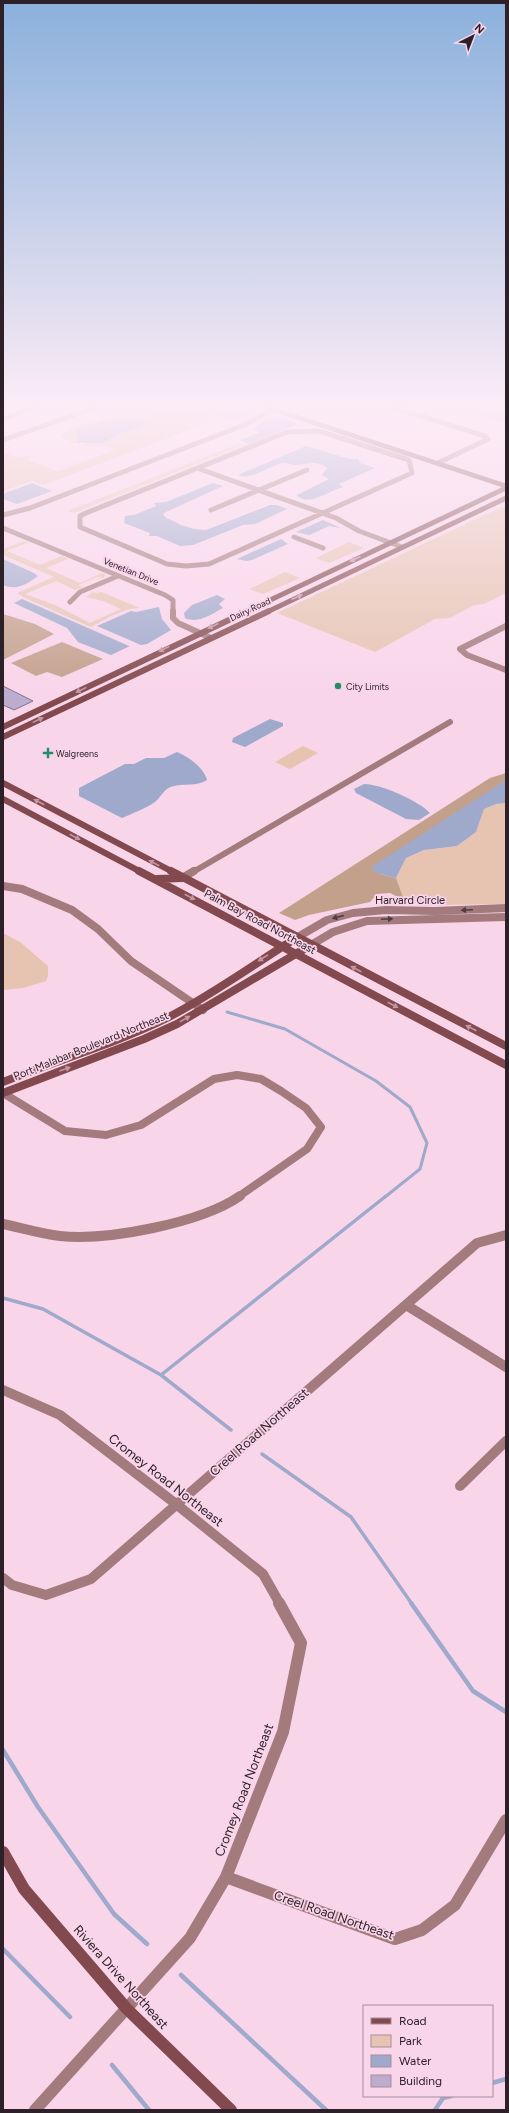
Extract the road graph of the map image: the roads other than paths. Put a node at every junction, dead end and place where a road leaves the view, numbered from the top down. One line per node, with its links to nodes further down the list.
1 (44, 503): 10 (street)
2 (112, 503): 9 (street)
3 (228, 503): 8 (street)
4 (293, 503): 9 (street)
5 (345, 503): 9 (street)
6 (474, 503): 13 (street, Dairy Road)
7 (496, 503): 14 (street, Dairy Road)
8 (211, 510)
9 (322, 513): 13 (street)
10 (3, 515)
11 (3, 528): 16 (street, Venetian Drive)
12 (294, 538): 15 (street)
13 (390, 543): 14 (street); 19 (street, Dairy Road, one-way to 19)
14 (402, 547): 20 (street, Dairy Road, one-way to 14)
15 (323, 548)
16 (118, 576): 17 (street); 19 (street, Venetian Drive)
17 (70, 602)
18 (506, 626): 23 (street)
19 (199, 633): 20 (street, Venetian Drive); 22 (street, Dairy Road, one-way to 22)
20 (211, 638): 21 (street, Dairy Road)
21 (154, 665): 22 (street); 24 (street, Dairy Road)
22 (129, 666): 25 (street, Dairy Road)
23 (506, 670)
24 (140, 671): 25 (street); 28 (street, Dairy Road, one-way to 24)
25 (116, 673): 27 (street, Dairy Road, one-way to 27)
26 (450, 722): 31 (street)
27 (3, 727)
28 (3, 737)
29 (3, 783): 31 (street, Palm Bay Road Northeast, one-way to 29)
30 (3, 799): 32 (street, Palm Bay Road Northeast, one-way to 32)
31 (182, 878): 32 (street); 36 (street, Palm Bay Road Northeast)
32 (154, 879): 38 (street, Palm Bay Road Northeast, one-way to 38)
33 (3, 886): 40 (street)
34 (506, 908): 36 (street, Harvard Circle, one-way to 36)
35 (506, 917): 37 (street, Harvard Circle, one-way to 35)
36 (296, 938): 37 (street, Palm Bay Road Northeast); 38 (street, Port Malabar Boulevard Northeast)
37 (311, 945): 39 (street, Port Malabar Boulevard Northeast); 42 (street, Palm Bay Road Northeast, one-way to 37)
38 (282, 946): 39 (street, Palm Bay Road Northeast); 40 (street, Port Malabar Boulevard Northeast, one-way to 40)
39 (296, 954): 41 (street, Port Malabar Boulevard Northeast); 43 (street, Palm Bay Road Northeast, one-way to 43)
40 (193, 1004): 41 (street); 44 (street, Port Malabar Boulevard Northeast)
41 (203, 1010): 45 (street, Port Malabar Boulevard Northeast, one-way to 41)
42 (506, 1046)
43 (503, 1062)
44 (3, 1082)
45 (3, 1093): 46 (street)
46 (3, 1224)
47 (506, 1235): 48 (street, Creel Road Northeast)
48 (406, 1305): 49 (street); 53 (street, Creel Road Northeast)
49 (506, 1368)
50 (3, 1390): 53 (street, Cromey Road Northeast)
51 (506, 1441): 52 (street)
52 (460, 1486)
53 (176, 1504): 54 (street, Creel Road Northeast); 57 (street, Cromey Road Northeast)
54 (3, 1578)
55 (506, 1820): 57 (street, Creel Road Northeast)
56 (3, 1852): 58 (street, Riviera Drive Northeast)
57 (226, 1878): 58 (street, Cromey Road Northeast)
58 (127, 2009): 59 (street, Cromey Road Northeast); 60 (street, Riviera Drive Northeast)
59 (35, 2110)
60 (230, 2110)

